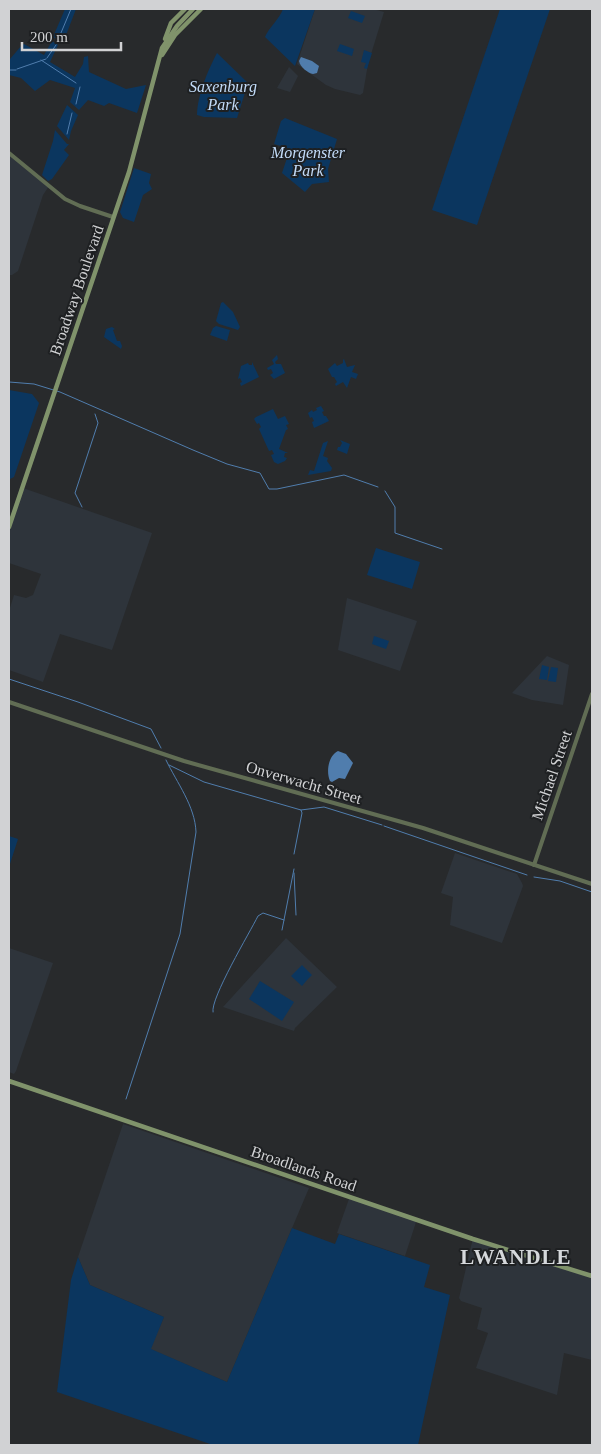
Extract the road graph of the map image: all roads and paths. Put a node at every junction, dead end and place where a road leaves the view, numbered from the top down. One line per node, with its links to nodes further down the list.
1 (185, 9): 4 (main road)
2 (193, 9): 4 (main road, Broadway Boulevard)
3 (201, 9): 5 (main road, Broadway Boulevard)
4 (164, 45): 5 (main road, Broadway Boulevard)
5 (160, 58): 7 (main road, Broadway Boulevard)
6 (9, 153): 7 (street)
7 (114, 218): 8 (main road, Broadway Boulevard)
8 (9, 528)
9 (592, 694): 11 (street, Michael Street)
10 (9, 702): 11 (street, Onverwacht Street)
11 (534, 865): 12 (street, Onverwacht Street)
12 (592, 884)
13 (9, 1081): 14 (main road, Broadlands Road)
14 (592, 1276)

